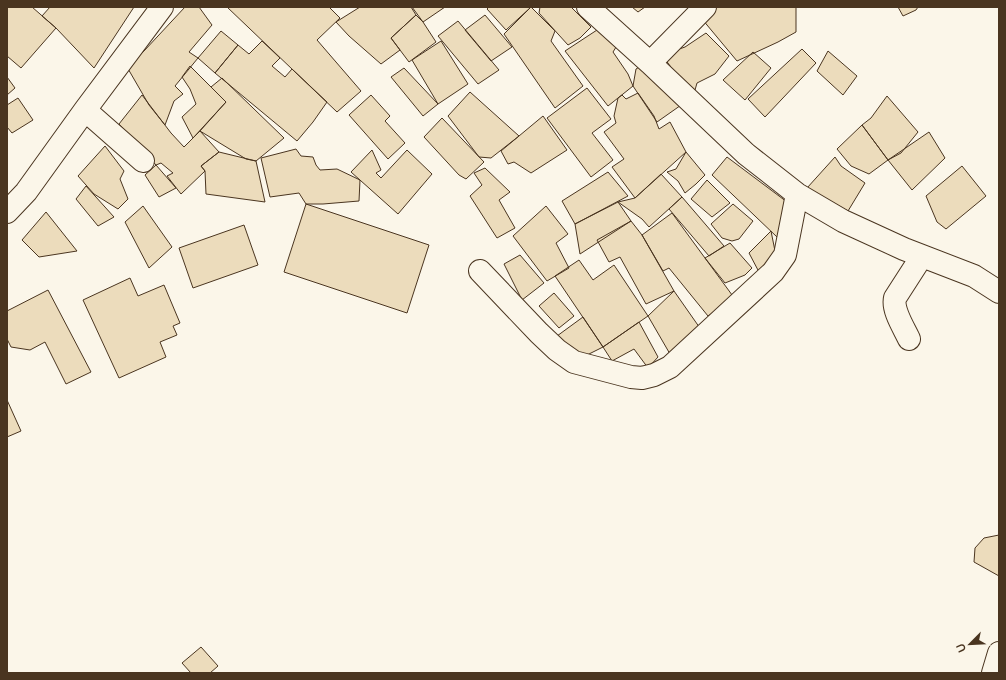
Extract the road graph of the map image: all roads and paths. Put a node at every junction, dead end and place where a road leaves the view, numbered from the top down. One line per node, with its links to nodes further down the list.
1 (162, 7): 5 (street)
2 (588, 7): 4 (street)
3 (705, 7): 4 (street)
4 (650, 63): 7 (street)
5 (85, 110): 6 (street); 8 (street)
6 (143, 161)
7 (797, 194): 9 (street); 10 (street)
8 (7, 212)
9 (922, 256): 11 (street); 12 (street)
10 (480, 272)
11 (999, 292)
12 (909, 339)
13 (999, 653): 14 (street)
14 (993, 673)

